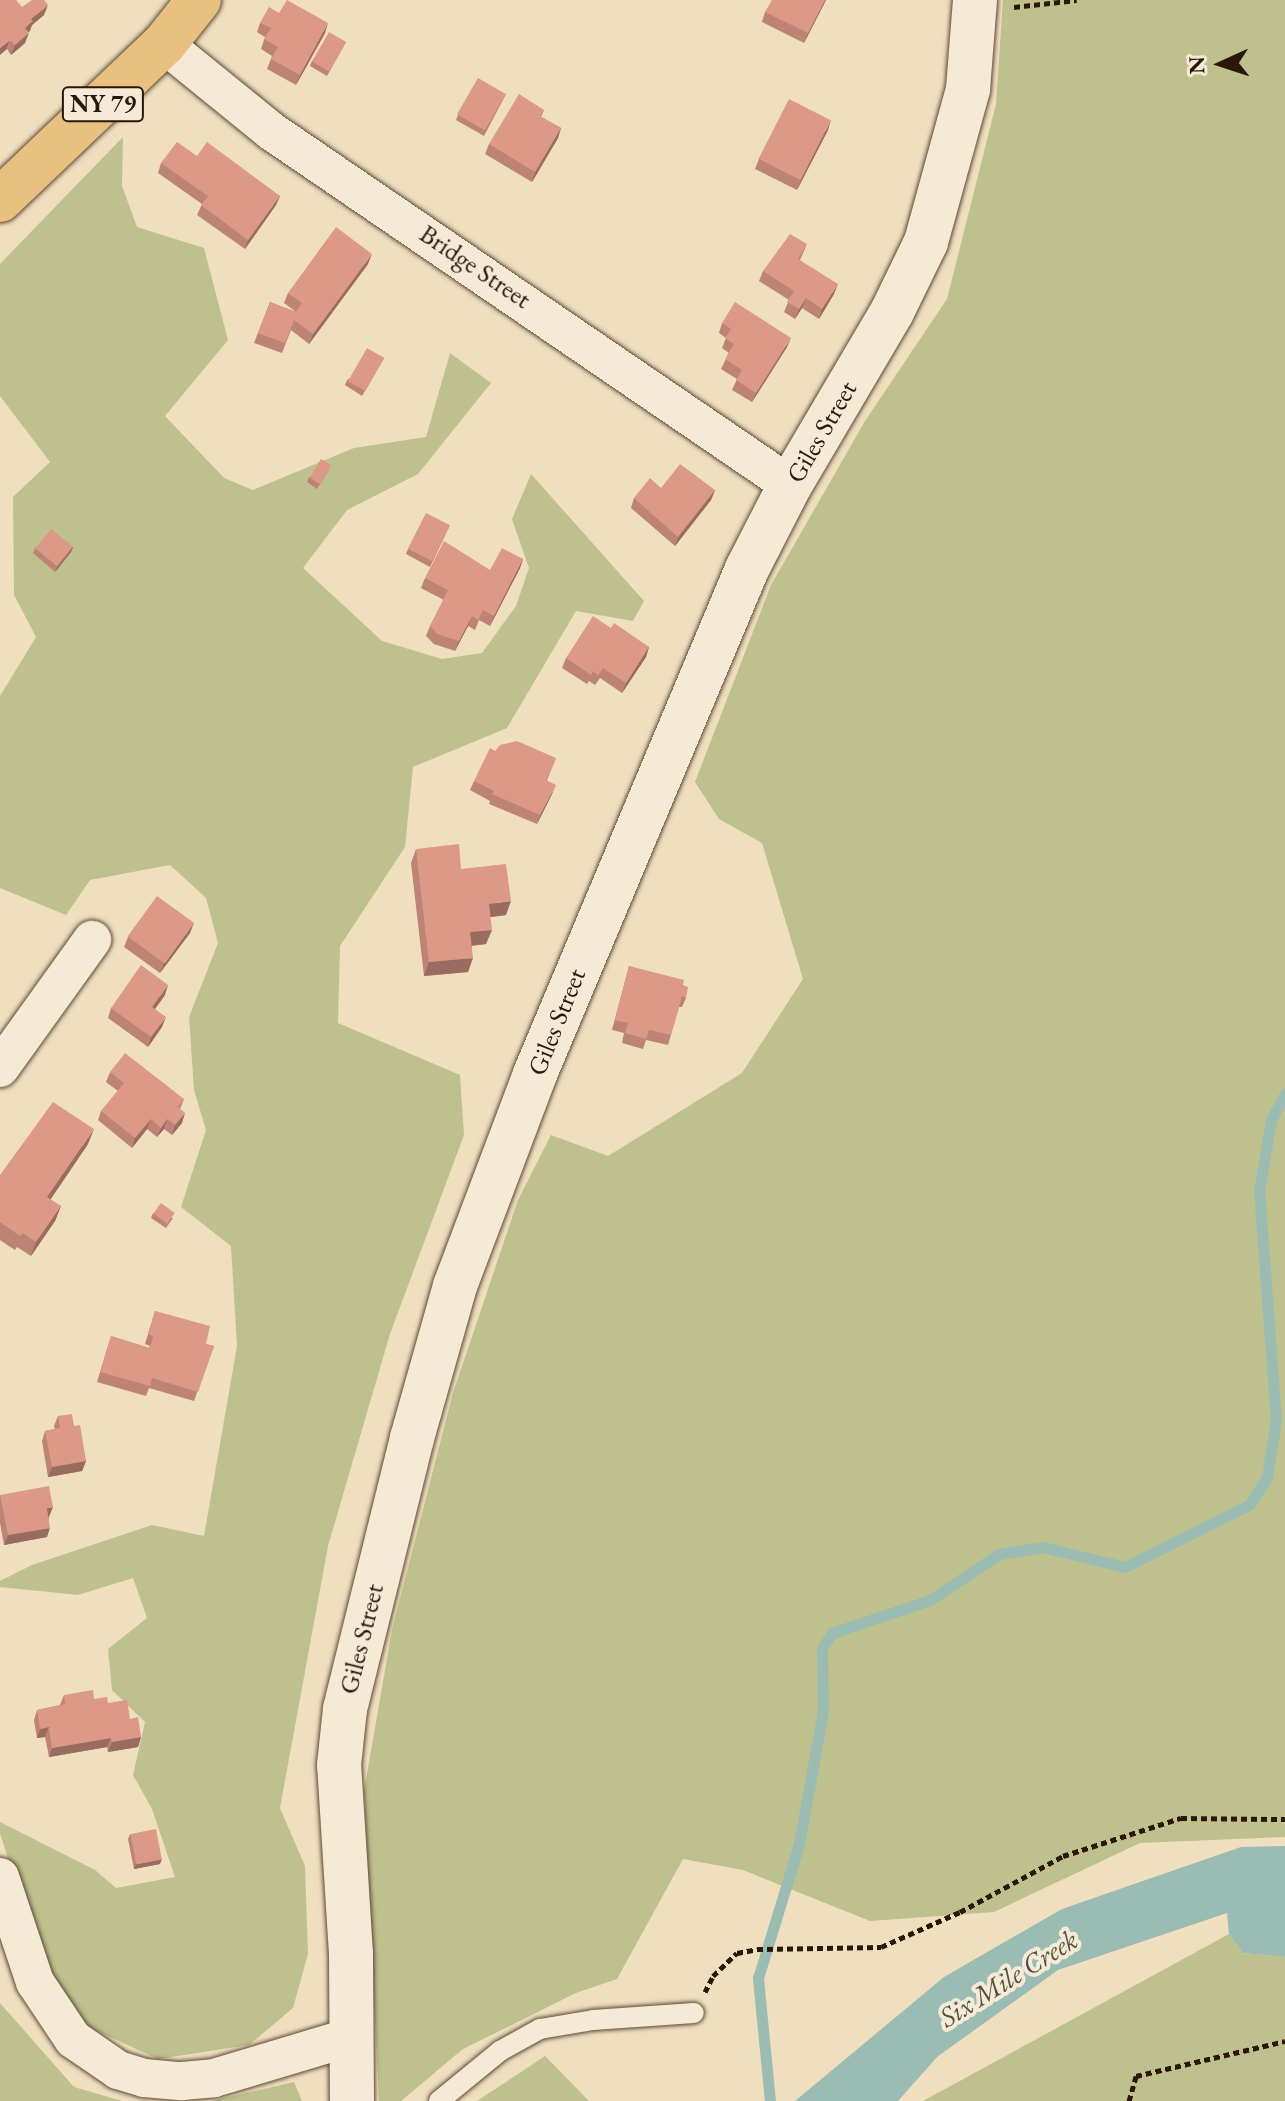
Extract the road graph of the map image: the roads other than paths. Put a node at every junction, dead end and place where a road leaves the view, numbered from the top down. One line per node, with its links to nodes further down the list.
1 (199, 0): 3 (highway, NY 79)
2 (975, 6): 5 (street, Giles Street)
3 (164, 44): 4 (highway, NY 79); 5 (street, Bridge Street)
4 (0, 200)
5 (790, 485): 10 (street, Giles Street)
6 (92, 940): 7 (street)
7 (0, 1068)
8 (0, 1877): 10 (street)
9 (694, 2013): 12 (lane)
10 (351, 2037): 11 (street, Giles Street)
11 (352, 2101)
12 (439, 2101)

